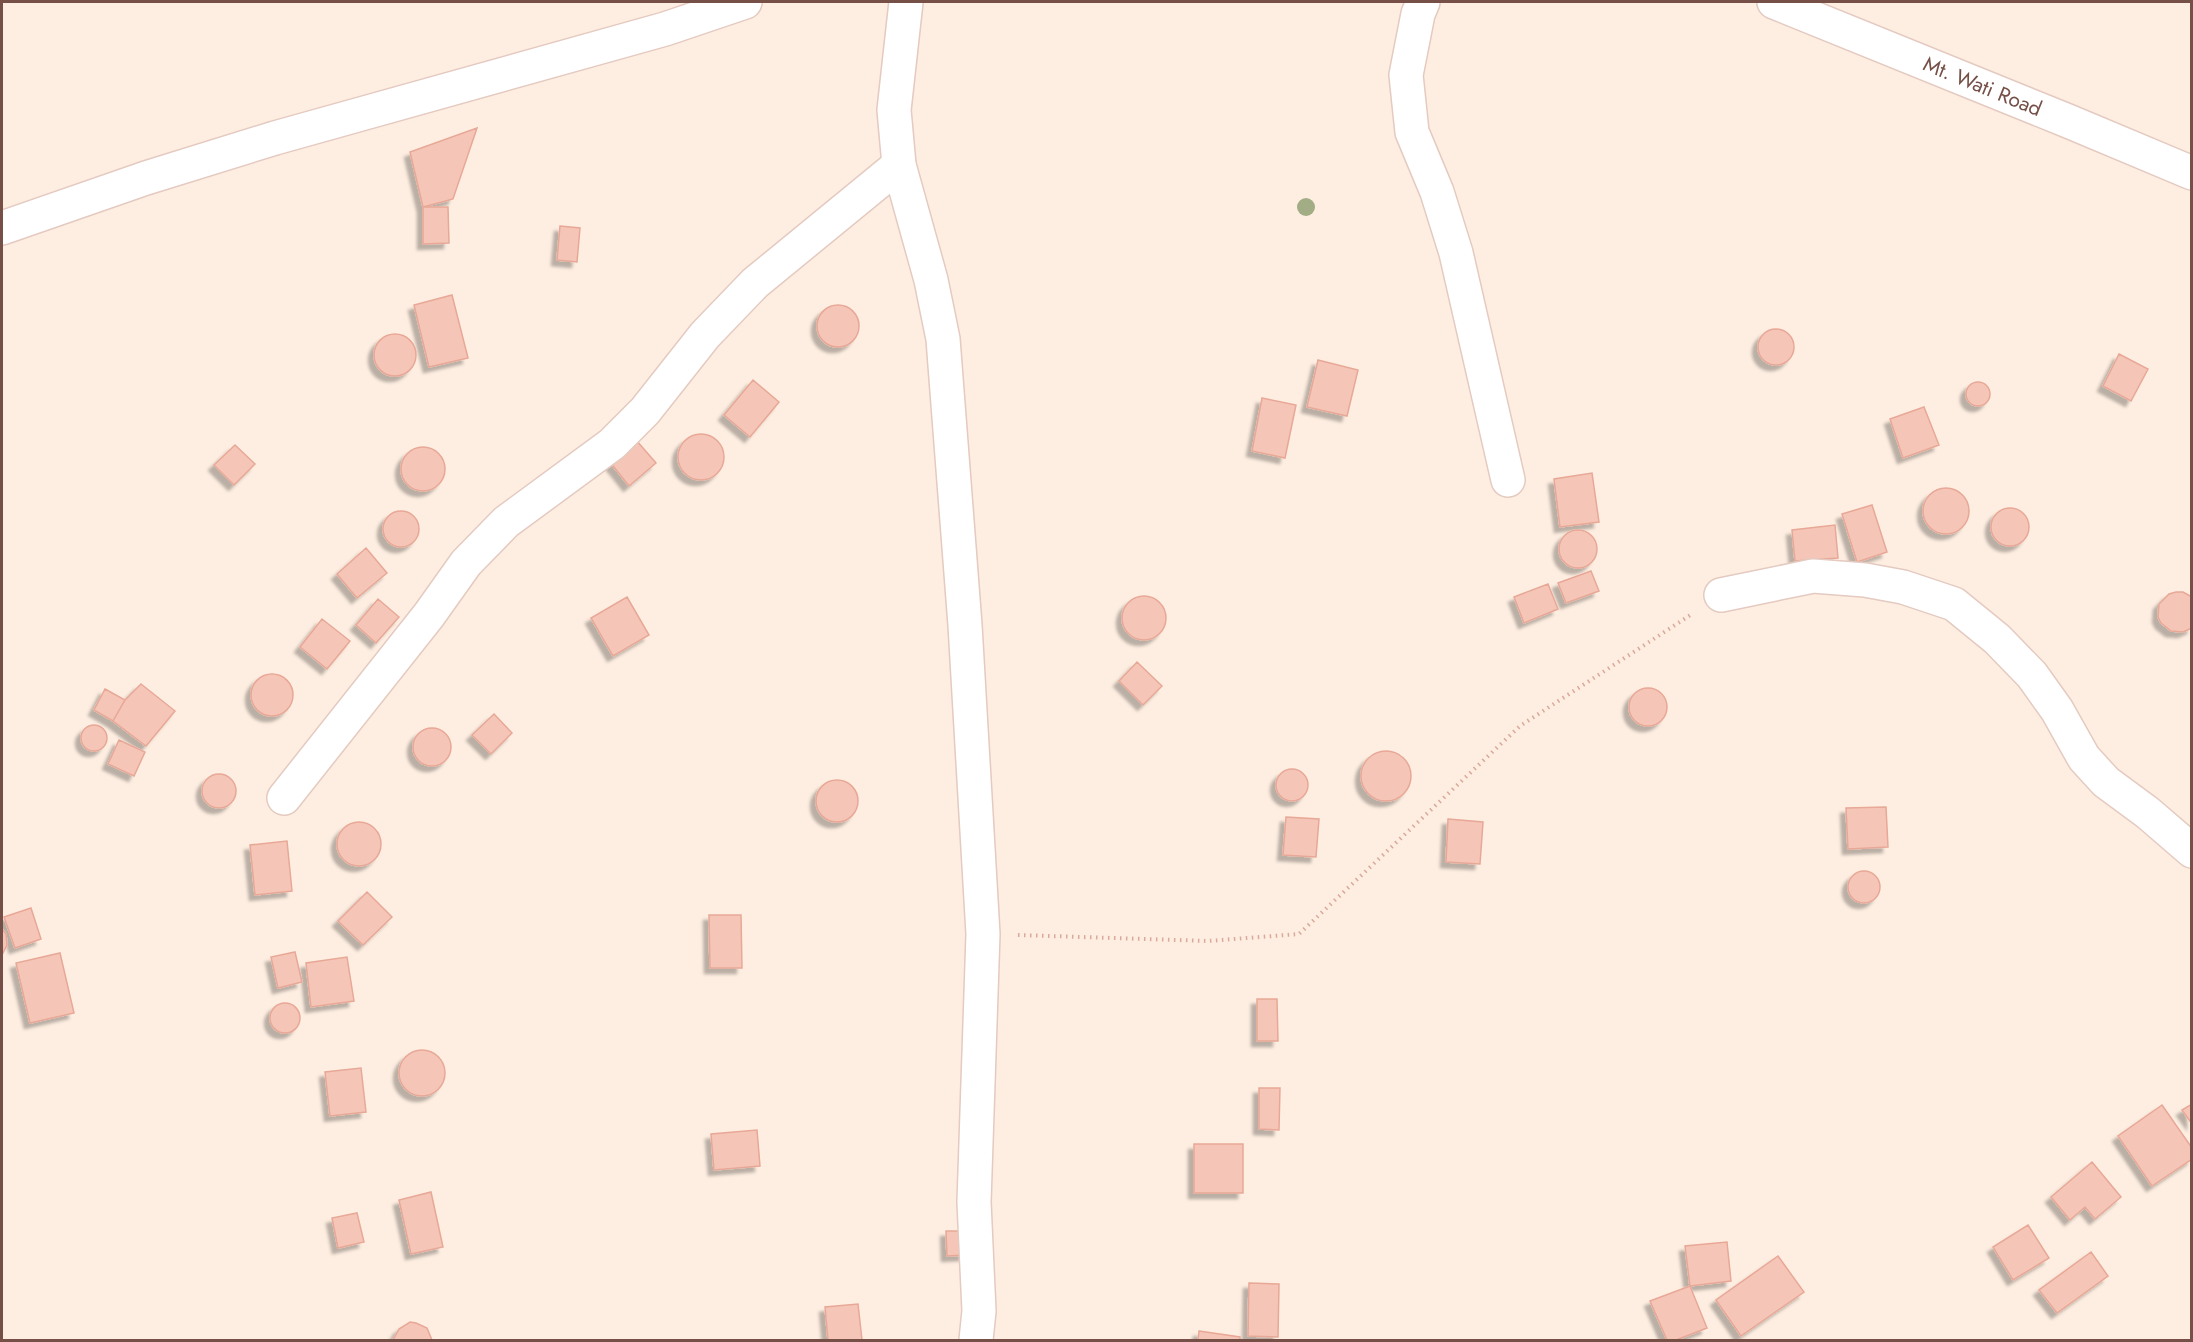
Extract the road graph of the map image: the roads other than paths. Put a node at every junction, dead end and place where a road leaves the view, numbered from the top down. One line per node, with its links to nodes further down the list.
1 (745, 2): 7 (street)
2 (906, 2): 5 (street)
3 (1423, 2): 8 (street)
4 (1774, 2): 6 (street, Mt. Wati Road)
5 (899, 165): 10 (street); 12 (street)
6 (2192, 173)
7 (2, 228)
8 (1508, 480)
9 (1721, 595): 11 (street)
10 (284, 798)
11 (2192, 851)
12 (976, 1341)

